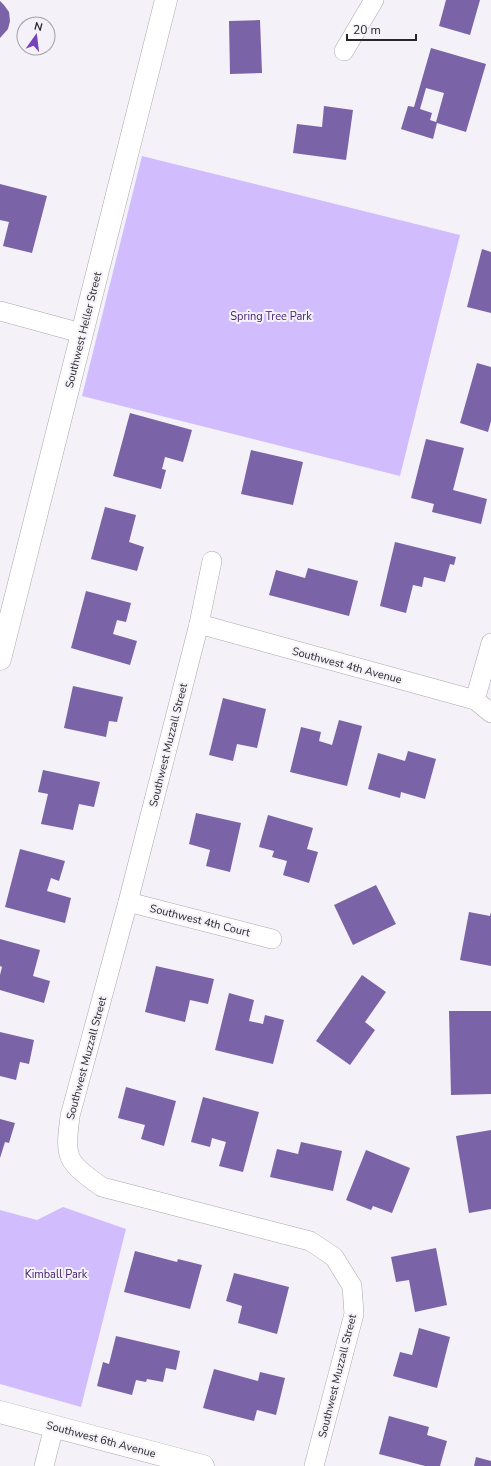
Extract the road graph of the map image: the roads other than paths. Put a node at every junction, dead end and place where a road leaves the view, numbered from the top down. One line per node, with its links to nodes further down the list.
1 (166, 0): 5 (street, Southwest Heller Street)
2 (374, 0): 3 (street)
3 (344, 51)
4 (0, 312): 5 (street)
5 (81, 333): 9 (street, Southwest Heller Street)
6 (212, 561): 7 (street, Southwest Muzzall Street)
7 (199, 624): 10 (street, Southwest 4th Avenue); 12 (street, Southwest Muzzall Street)
8 (491, 644): 10 (street)
9 (0, 660)
10 (475, 700): 11 (street, Southwest 4th Avenue)
11 (491, 713)
12 (128, 902): 13 (street, Southwest 4th Court); 18 (street, Southwest Muzzall Street)
13 (272, 939)
14 (0, 1412): 15 (street, Southwest 6th Avenue)
15 (54, 1427): 16 (street); 17 (street, Southwest 6th Avenue)
16 (44, 1466)
17 (203, 1466)
18 (314, 1466)

